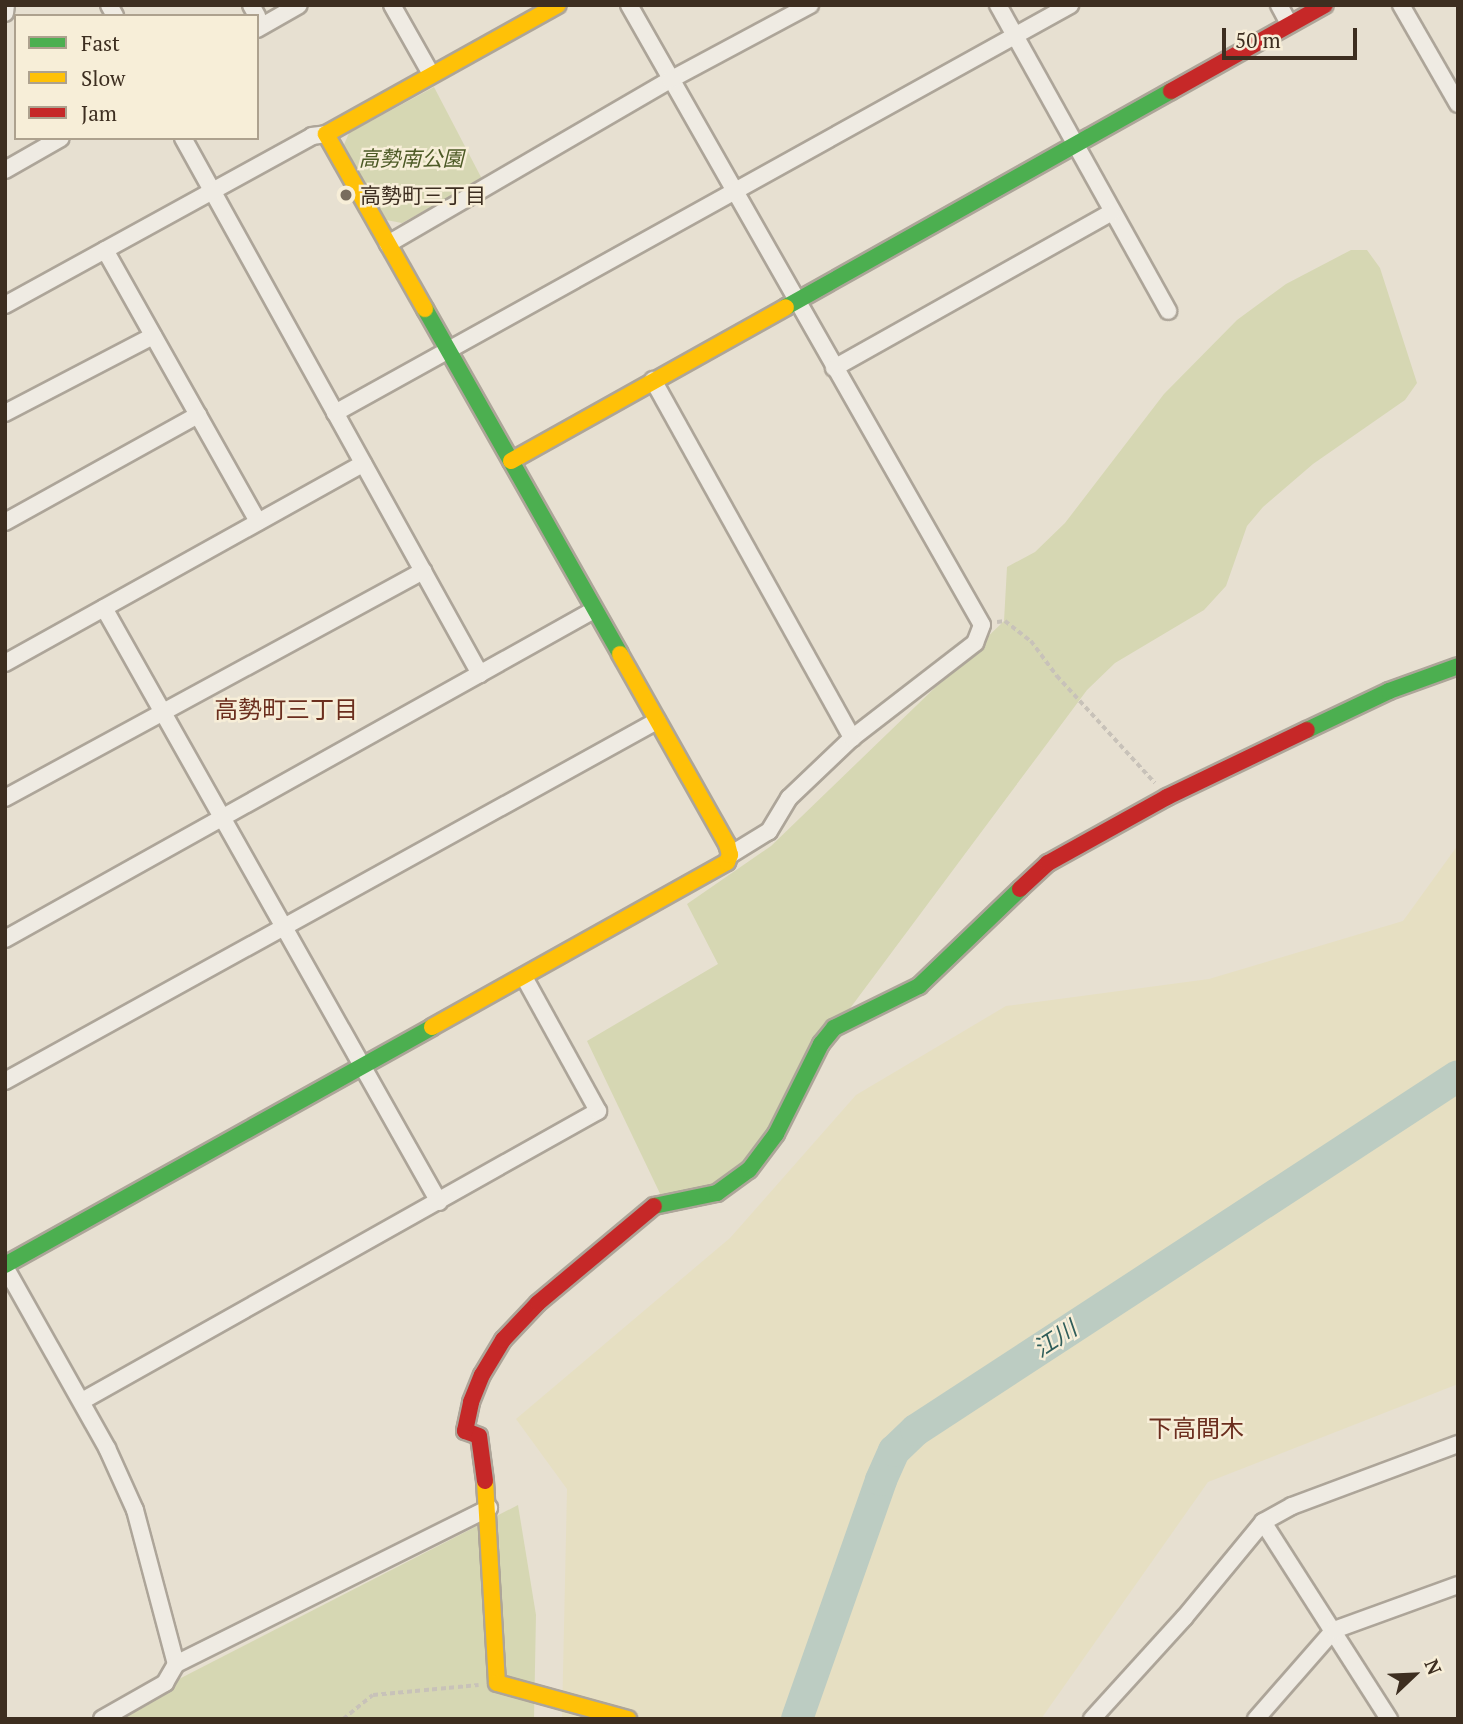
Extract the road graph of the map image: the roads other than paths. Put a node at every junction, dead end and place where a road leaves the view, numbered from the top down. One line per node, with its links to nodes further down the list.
1 (6, 5): 12 (street)
2 (299, 5): 13 (street)
3 (392, 5): 16 (street)
4 (558, 5): 16 (street)
5 (629, 5): 17 (street)
6 (810, 5): 17 (street)
7 (998, 5): 15 (street)
8 (1070, 5): 15 (street)
9 (1279, 5): 14 (street)
10 (1325, 5): 14 (street)
11 (1401, 5): 18 (street)
12 (5, 13)
13 (259, 21)
14 (1289, 24): 22 (street)
15 (1015, 36): 22 (street); 25 (street)
16 (431, 74): 19 (street)
17 (670, 80): 25 (street); 27 (street)
18 (1458, 104)
19 (326, 134): 24 (street); 27 (street)
20 (58, 140): 23 (street)
21 (184, 140): 24 (street)
22 (1076, 144): 26 (street); 29 (street)
23 (5, 170)
24 (212, 191): 28 (street); 37 (street)
25 (733, 192): 29 (street); 33 (street)
26 (1112, 212): 31 (street); 34 (street)
27 (388, 244): 33 (street)
28 (105, 250): 30 (street); 32 (street)
29 (795, 300): 34 (street); 35 (street)
30 (5, 305)
31 (1168, 311)
32 (153, 336): 36 (street); 38 (street)
33 (447, 351): 37 (street); 39 (street)
34 (834, 368): 51 (street)
35 (653, 380): 39 (street); 51 (street)
36 (5, 413)
37 (335, 413): 40 (street)
38 (198, 415): 41 (street); 42 (street)
39 (511, 461): 45 (street)
40 (363, 464): 42 (street); 43 (street)
41 (5, 522)
42 (258, 522): 44 (street)
43 (423, 571): 48 (street); 49 (street)
44 (104, 608): 46 (street); 49 (street)
45 (594, 610): 48 (street); 50 (street)
46 (5, 663)
47 (1458, 666): 64 (street)
48 (480, 674): 53 (street)
49 (162, 711): 52 (street); 53 (street)
50 (657, 720): 54 (street); 55 (street)
51 (852, 738): 54 (street)
52 (5, 798)
53 (223, 818): 55 (street); 56 (street)
54 (730, 855): 57 (street)
55 (284, 926): 58 (street); 59 (street)
56 (5, 939)
57 (524, 977): 58 (street); 60 (street)
58 (361, 1064): 60 (street); 61 (street)
59 (5, 1081)
60 (439, 1202): 62 (street)
61 (5, 1266): 62 (street)
62 (82, 1401): 68 (street)
63 (1458, 1444): 65 (street)
64 (489, 1508): 68 (street); 70 (street)
65 (1263, 1522): 67 (street); 71 (street)
66 (1456, 1588): 67 (street)
67 (1334, 1630): 72 (street); 73 (street)
68 (176, 1664): 69 (street)
69 (102, 1719)
70 (628, 1719)
71 (1092, 1719)
72 (1256, 1719)
73 (1390, 1719)

